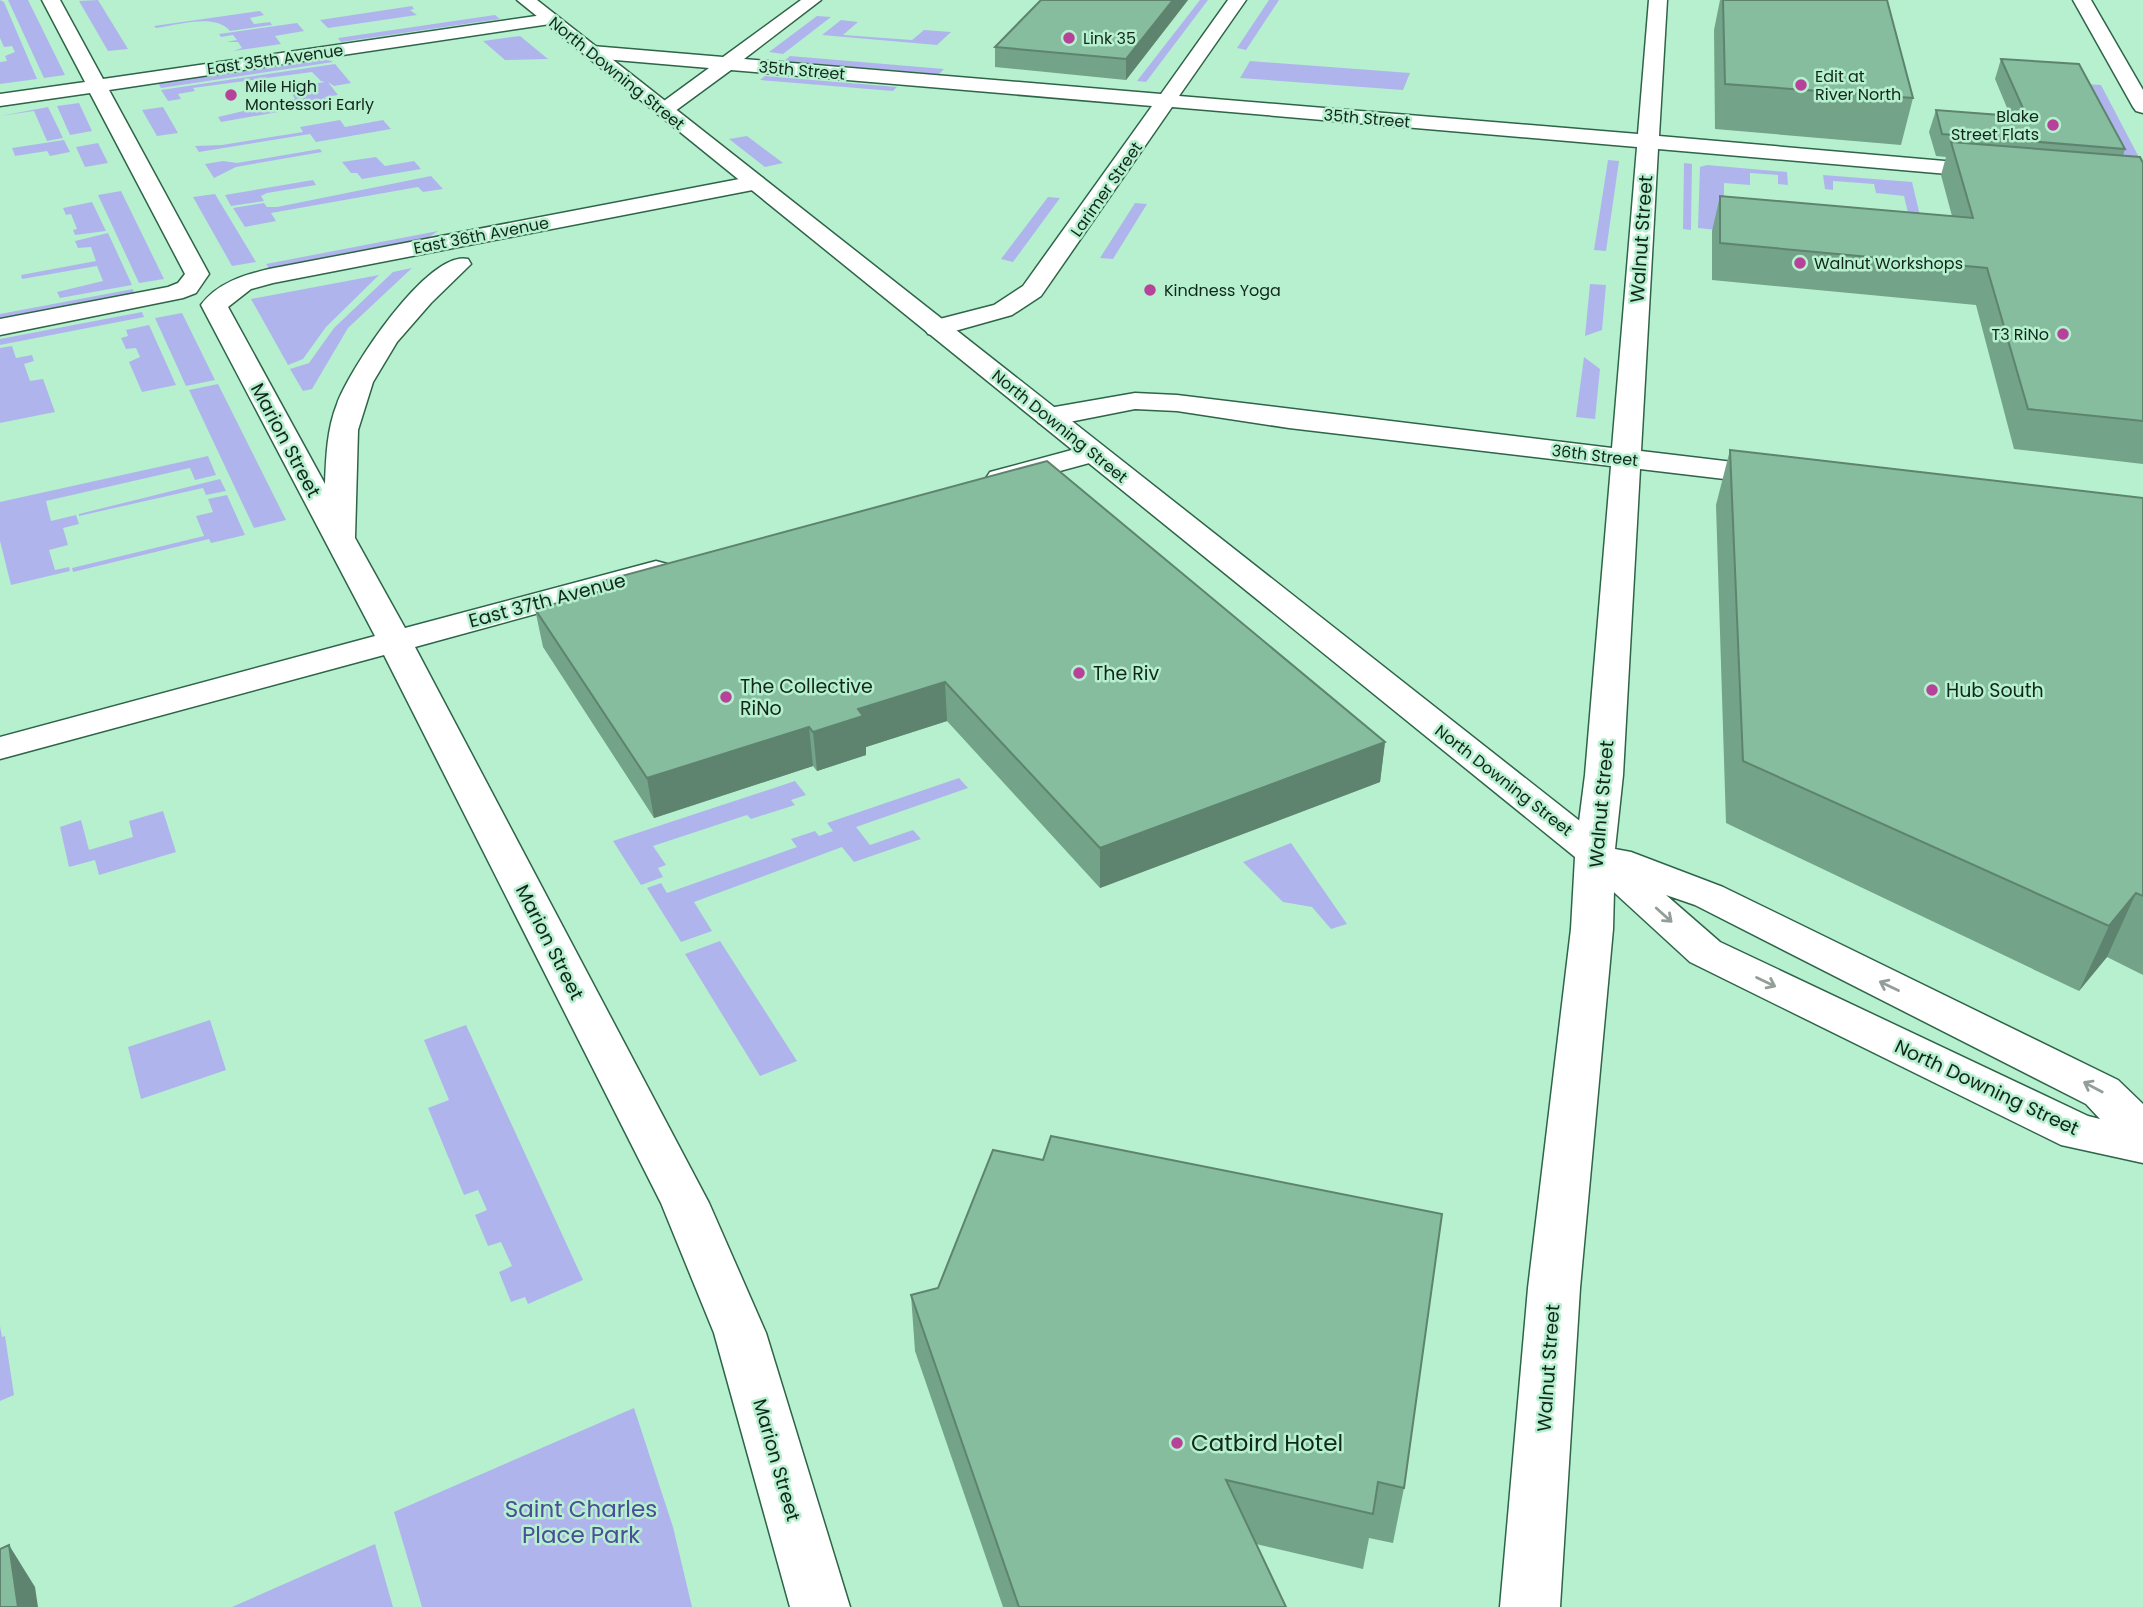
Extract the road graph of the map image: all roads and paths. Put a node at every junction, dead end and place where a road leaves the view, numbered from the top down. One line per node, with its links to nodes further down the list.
1 (51, 0): 10 (street)
2 (526, 0): 7 (street, North Downing Street)
3 (812, 0): 9 (street)
4 (1237, 0): 12 (street, Larimer Street)
5 (1658, 0): 15 (street, Walnut Street)
6 (2082, 0): 13 (street)
7 (550, 19): 8 (street, North Downing Street); 10 (street, East 35th Avenue)
8 (592, 52): 9 (street, 35th Street); 14 (street, North Downing Street)
9 (726, 64): 12 (street, 35th Street); 14 (street)
10 (96, 85): 11 (street, East 35th Avenue); 20 (street)
11 (0, 100)
12 (1168, 101): 15 (street, 35th Street); 21 (street, Larimer Street)
13 (2143, 107)
14 (664, 110): 17 (street, North Downing Street)
15 (1647, 142): 16 (street, 35th Street); 24 (street, Walnut Street)
16 (2011, 172)
17 (755, 183): 19 (street, East 36th Avenue); 21 (street, North Downing Street)
18 (459, 264): 27 (street)
19 (214, 304): 27 (street, Marion Street)
20 (0, 327)
21 (937, 328): 22 (street, North Downing Street)
22 (1048, 417): 23 (street, North Downing Street); 24 (street, 36th Street)
23 (1094, 453): 26 (street); 31 (street, North Downing Street)
24 (1626, 458): 25 (street, 36th Street); 31 (street, Walnut Street)
25 (1797, 478)
26 (969, 486)
27 (339, 540): 29 (street, Marion Street)
28 (681, 564): 29 (street, East 37th Avenue)
29 (395, 642): 30 (street, East 37th Avenue); 34 (street, Marion Street)
30 (0, 748)
31 (1595, 853): 32 (street, North Downing Street, one-way to 31); 33 (street, North Downing Street, one-way to 33); 35 (street, Walnut Street)
32 (2143, 1132)
33 (2143, 1145)
34 (820, 1607)
35 (1531, 1607)

